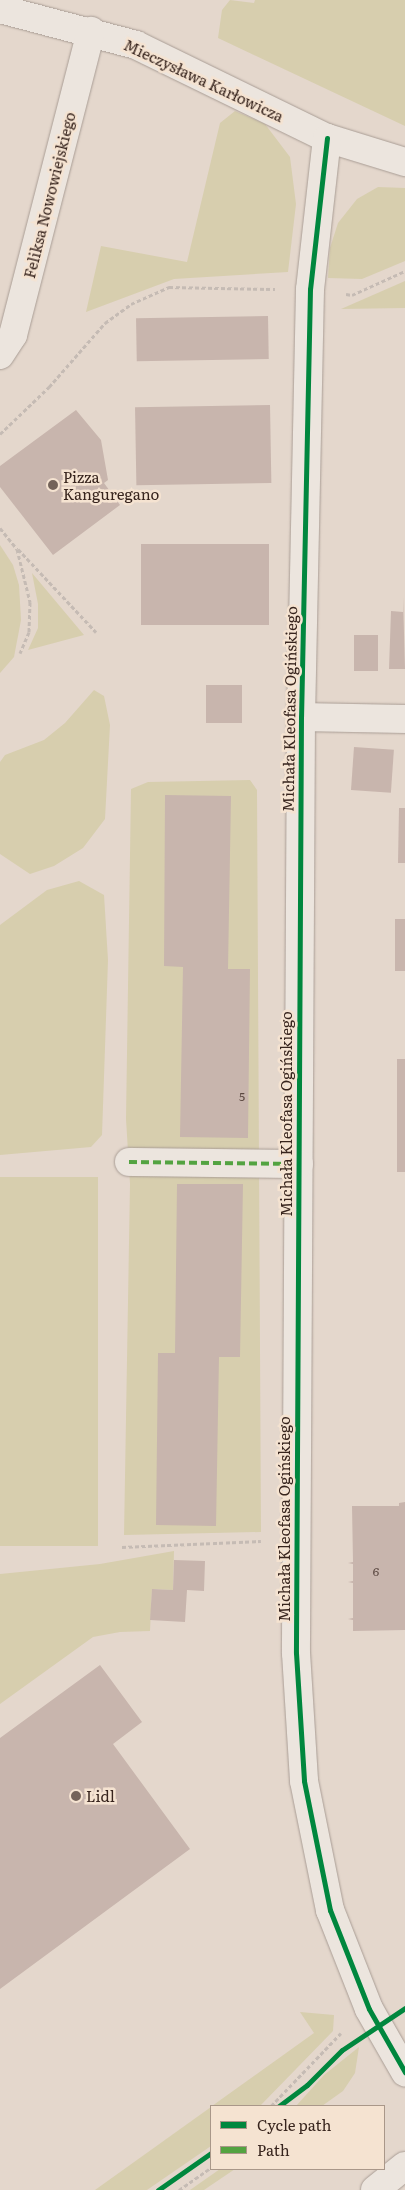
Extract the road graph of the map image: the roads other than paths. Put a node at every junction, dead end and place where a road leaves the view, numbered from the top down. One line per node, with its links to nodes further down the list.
1 (0, 9): 2 (street, Mieczysława Karłowicza)
2 (91, 31): 3 (street, Mieczysława Karłowicza); 5 (street, Feliksa Nowowiejskiego)
3 (327, 138): 4 (street, Mieczysława Karłowicza); 6 (street, Michała Kleofasa Ogińskiego)
4 (405, 162)
5 (0, 355)
6 (301, 718): 7 (street); 9 (street, Michała Kleofasa Ogińskiego)
7 (405, 719)
8 (129, 1162): 9 (street)
9 (298, 1164): 10 (street, Michała Kleofasa Ogińskiego)
10 (405, 2072)
11 (405, 2166): 12 (street)
12 (375, 2190)

